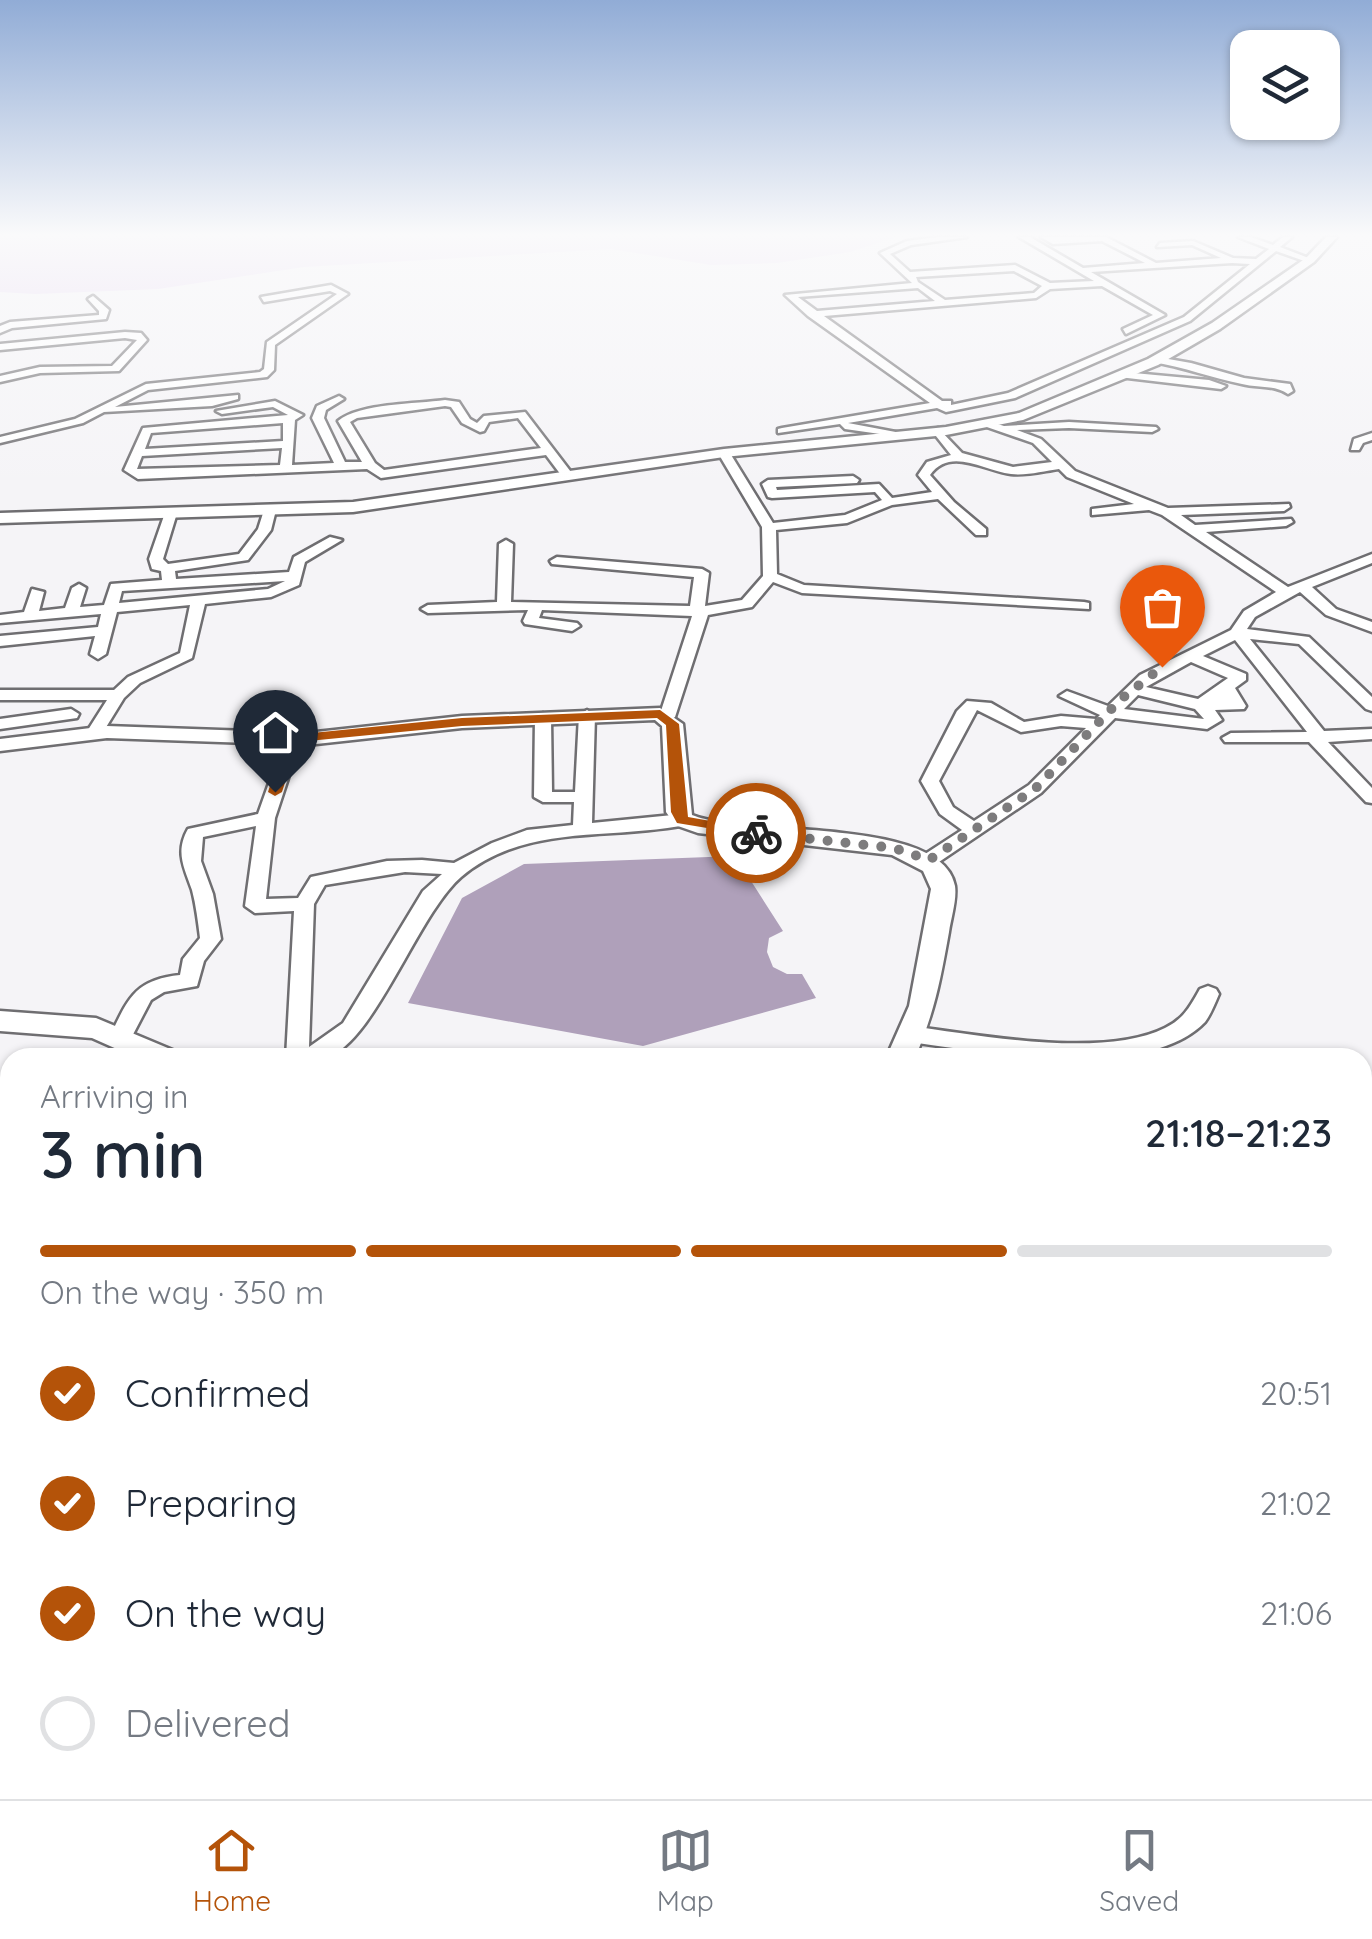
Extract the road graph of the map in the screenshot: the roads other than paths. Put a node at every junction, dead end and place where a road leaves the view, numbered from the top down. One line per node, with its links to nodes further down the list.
1 (67, 321): 7 (street)
2 (301, 321): 13 (street)
3 (822, 321): 18 (street)
4 (1148, 321): 18 (street)
5 (1183, 321): 19 (street)
6 (1223, 321): 9 (street)
7 (5, 328)
8 (0, 347): 14 (street)
9 (1157, 360): 10 (street); 12 (street)
10 (1210, 372): 11 (street); 15 (street)
11 (1237, 373)
12 (1122, 374): 16 (street); 26 (street)
13 (250, 378): 21 (street); 22 (street)
14 (0, 379)
15 (1288, 391)
16 (1248, 392)
17 (339, 399): 20 (street)
18 (940, 404): 19 (street); 25 (street)
19 (959, 406): 26 (street)
20 (322, 408): 23 (street); 43 (street)
21 (102, 412): 22 (street); 32 (street)
22 (158, 412): 23 (street); 27 (street)
23 (288, 416): 24 (street); 33 (street)
24 (220, 423): 27 (street); 34 (street)
25 (836, 424): 30 (street); 35 (street)
26 (992, 424): 28 (street); 29 (street); 42 (street)
27 (152, 428): 38 (street)
28 (1152, 429)
29 (938, 431): 30 (street); 40 (street)
30 (897, 435): 35 (street)
31 (1372, 436): 36 (street)
32 (0, 440)
33 (290, 444): 34 (street); 44 (street)
34 (214, 448): 38 (street); 45 (street)
35 (763, 448): 39 (street)
36 (1355, 448)
37 (548, 450): 41 (street); 41 (street); 46 (street)
38 (137, 453): 45 (street)
39 (724, 453): 46 (street); 49 (street)
40 (958, 456): 42 (street); 50 (street)
41 (370, 465): 43 (street)
42 (1060, 465): 52 (street)
43 (341, 466): 44 (street)
44 (286, 468): 45 (street)
45 (209, 472)
46 (568, 476): 53 (street)
47 (853, 480): 48 (street)
48 (772, 494): 49 (street); 51 (street)
49 (752, 495): 58 (street)
50 (941, 496): 51 (street); 60 (street)
51 (888, 502): 58 (street)
52 (1150, 506): 54 (street); 55 (street)
53 (270, 510): 56 (street); 66 (street)
54 (1097, 512)
55 (1167, 512): 59 (street); 59 (street)
56 (171, 513): 57 (street); 66 (street)
57 (0, 518)
58 (769, 527): 68 (street)
59 (1194, 529): 70 (street)
60 (981, 532)
61 (334, 540): 67 (street)
62 (506, 544): 74 (street)
63 (1372, 558): 70 (street)
64 (556, 561): 65 (street)
65 (669, 570): 76 (street); 79 (street)
66 (168, 576): 67 (street); 78 (street)
67 (295, 576): 72 (street)
68 (770, 576): 75 (street); 79 (street)
69 (79, 588): 80 (street)
70 (1295, 590): 84 (street); 86 (street)
71 (38, 592): 81 (street)
72 (198, 602): 78 (street); 93 (street)
73 (537, 605): 74 (street); 76 (street); 83 (street)
74 (504, 606): 77 (street)
75 (1084, 606)
76 (657, 607): 79 (street)
77 (428, 609)
78 (110, 610): 80 (street); 85 (street)
79 (697, 612): 100 (street)
80 (72, 613): 81 (street)
81 (30, 616): 82 (street)
82 (0, 619)
83 (572, 626)
84 (1372, 627)
85 (105, 632): 87 (street); 88 (street)
86 (1237, 633): 89 (street); 96 (street); 106 (street)
87 (0, 642)
88 (98, 654)
89 (1192, 657): 90 (street); 95 (street)
90 (1134, 688): 95 (street); 102 (street)
91 (30, 692): 92 (street); 93 (street); 99 (street)
92 (0, 694)
93 (118, 695): 104 (street)
94 (1068, 696): 102 (street)
95 (1201, 705): 102 (street)
96 (1372, 706)
97 (71, 714): 103 (street)
98 (587, 715): 100 (street); 101 (street); 110 (street)
99 (0, 716)
100 (667, 717): 113 (street)
101 (543, 718): 108 (street); 110 (street)
102 (1104, 719): 115 (street); 115 (street)
103 (0, 724)
104 (94, 733): 108 (street); 109 (street)
105 (1372, 734): 106 (street)
106 (1320, 737): 107 (street); 111 (street)
107 (1231, 738)
108 (292, 739): 112 (street)
109 (0, 745)
110 (584, 796): 114 (street)
111 (1372, 798)
112 (266, 818): 118 (street); 122 (street)
113 (683, 820): 114 (street); 116 (street)
114 (582, 828): 117 (street)
115 (973, 829): 116 (street)
116 (929, 860): 121 (street)
117 (457, 870): 118 (street); 125 (street)
118 (304, 904): 124 (street)
119 (1208, 994): 128 (street)
120 (0, 1020): 122 (street)
121 (910, 1034): 126 (street); 127 (street)
122 (120, 1038): 123 (street)
123 (142, 1048)
124 (297, 1048)
125 (323, 1048)
126 (904, 1048)
127 (1031, 1048)
128 (1155, 1048)

